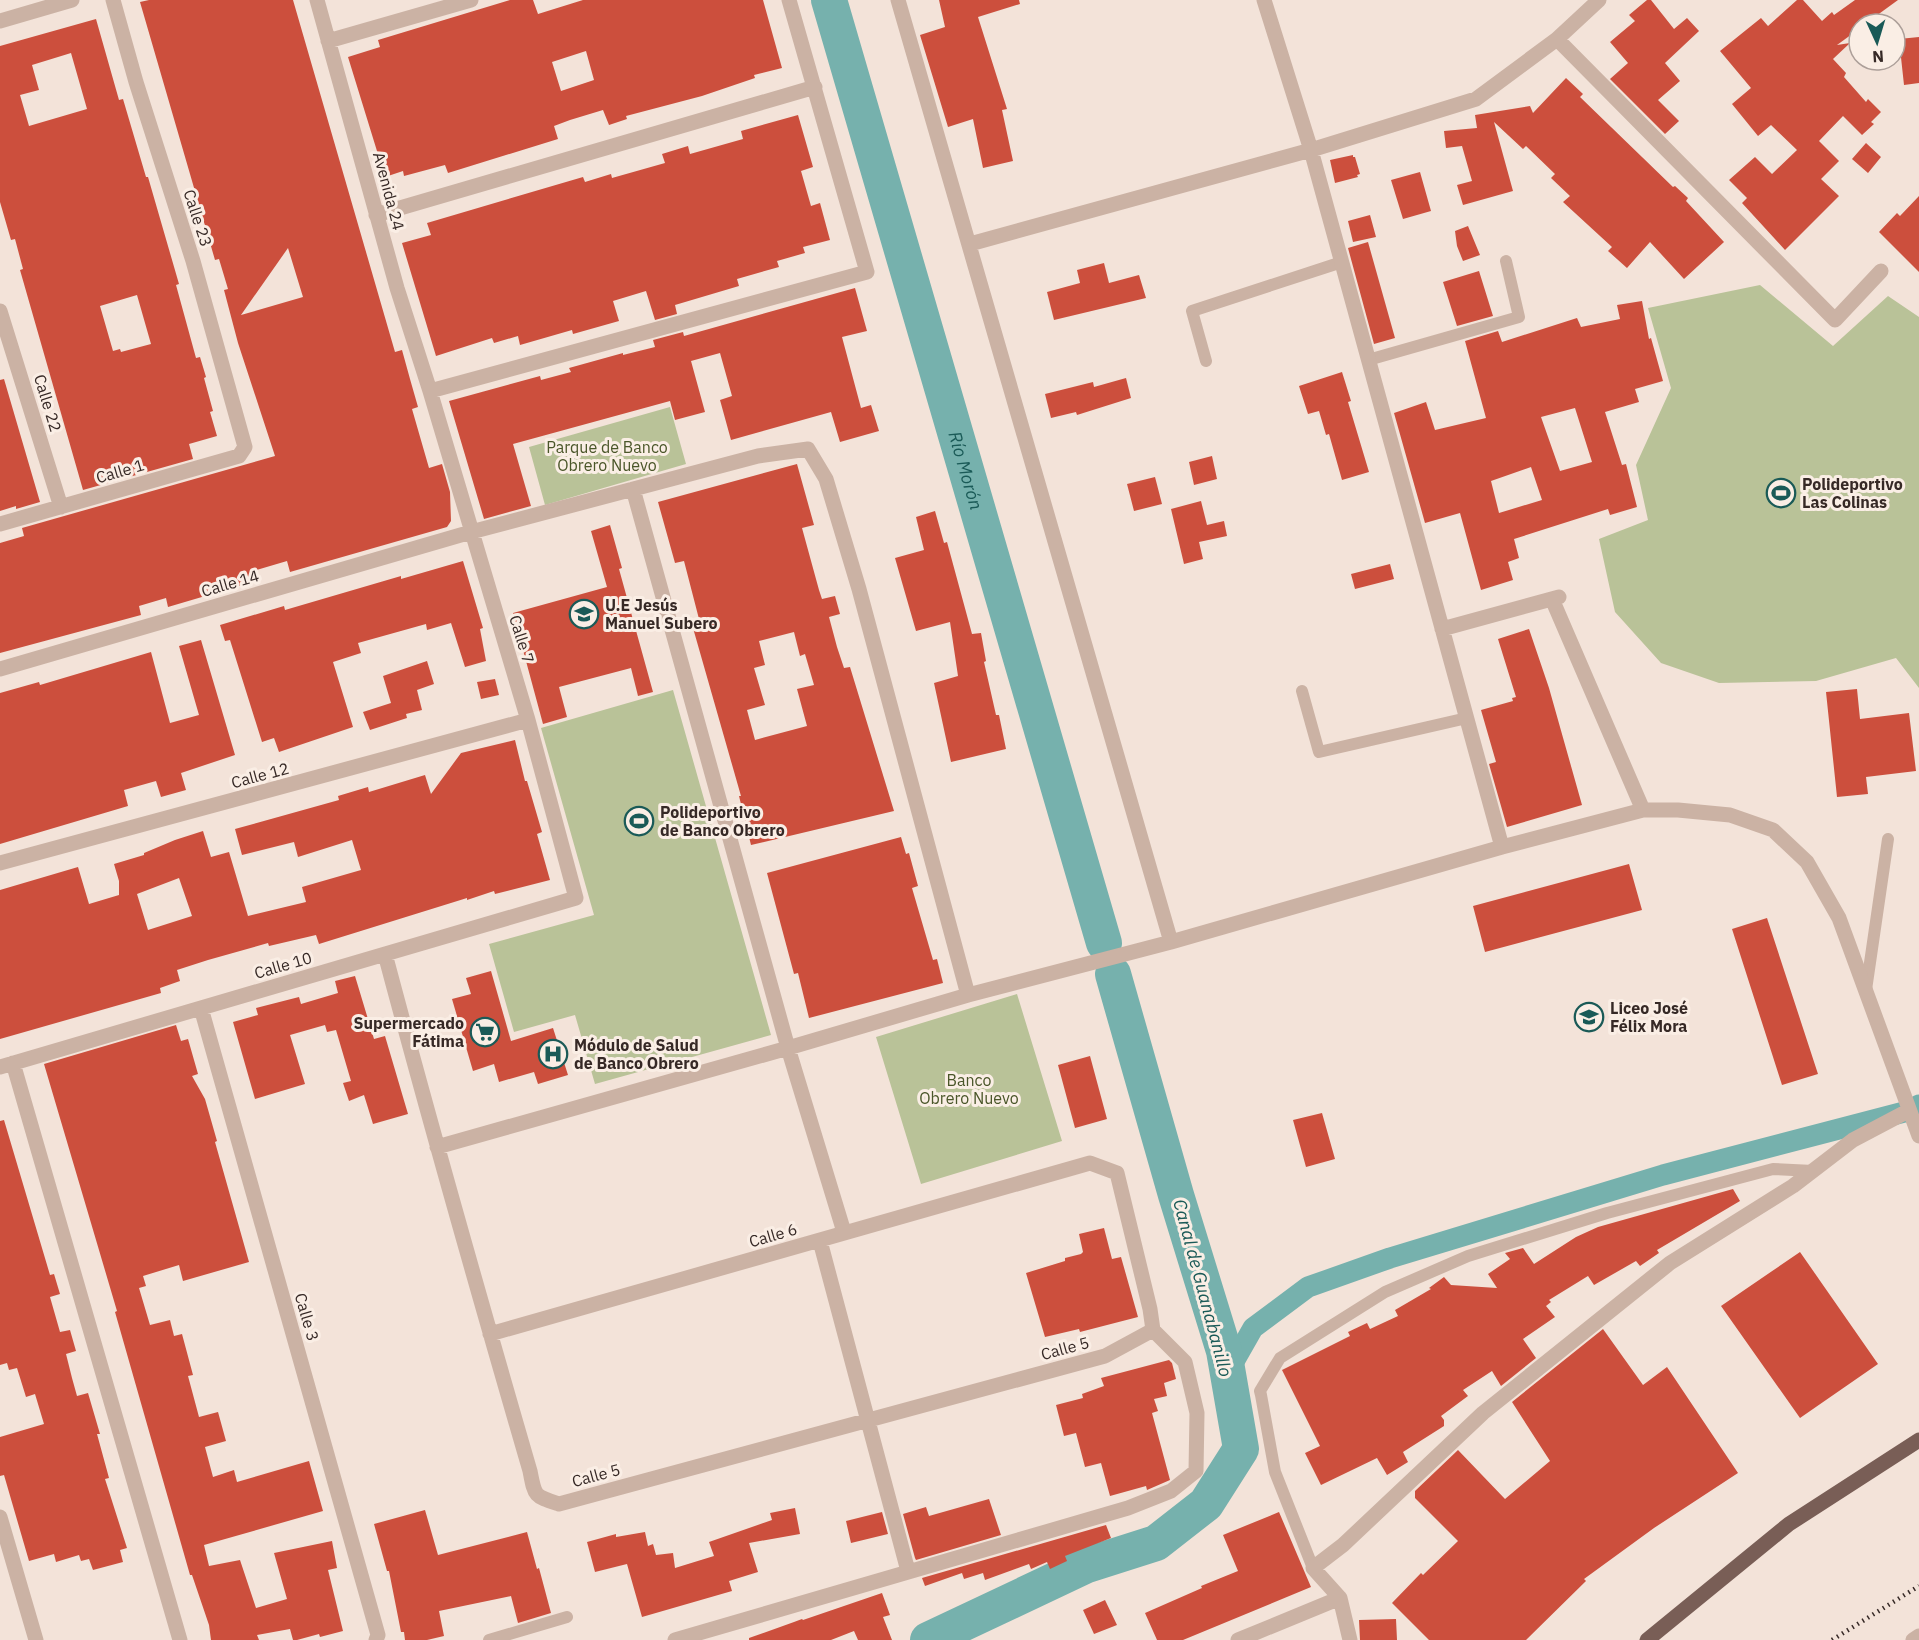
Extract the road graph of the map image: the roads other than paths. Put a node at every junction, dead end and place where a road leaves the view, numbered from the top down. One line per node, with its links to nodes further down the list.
1 (72, 0): 9 (street)
2 (113, 0): 24 (street, Calle 23)
3 (317, 0): 12 (street, Avenida 24)
4 (471, 0): 12 (street)
5 (789, 0): 13 (street)
6 (898, 0): 16 (street)
7 (1264, 0): 14 (street)
8 (1599, 0): 11 (street)
9 (24, 7): 10 (street)
10 (0, 21)
11 (1557, 39): 14 (street); 19 (street)
12 (328, 41): 15 (street, Avenida 24)
13 (815, 87): 15 (street); 23 (street)
14 (1311, 150): 16 (street); 18 (street)
15 (376, 215): 23 (street, Avenida 24)
16 (970, 244): 39 (street)
17 (1506, 261): 21 (lane)
18 (1341, 262): 21 (street); 22 (lane)
19 (1881, 271)
20 (0, 311): 26 (street, Calle 22)
21 (1368, 360): 29 (street)
22 (1206, 361)
23 (430, 391): 28 (street, Calle 7)
24 (245, 447): 26 (street, Calle 1)
25 (633, 489): 28 (street, Calle 14); 42 (street, Calle 14); 44 (street)
26 (61, 507): 27 (street, Calle 1)
27 (0, 524)
28 (471, 532): 30 (street, Calle 14); 33 (street, Calle 7)
29 (1442, 629): 32 (street); 34 (street)
30 (0, 669)
31 (1302, 691): 32 (lane)
32 (1467, 718): 36 (street)
33 (528, 720): 37 (street, Calle 12); 38 (street, Calle 7)
34 (1643, 810): 36 (street); 41 (street)
35 (1888, 839): 41 (lane)
36 (1502, 847): 39 (street)
37 (0, 863)
38 (576, 898): 40 (street, Calle 10)
39 (1171, 942): 42 (street)
40 (385, 954): 43 (street, Calle 10); 48 (street, Calle 5)
41 (1865, 992): 46 (street)
42 (968, 996): 44 (street)
43 (201, 1008): 45 (street, Calle 10); 62 (street, Calle 3)
44 (788, 1048): 48 (street); 50 (street)
45 (7, 1065): 64 (street)
46 (1908, 1111): 47 (street); 49 (street)
47 (1919, 1136)
48 (437, 1146): 53 (street, Calle 5)
49 (1813, 1172): 57 (street); 57 (lane)
50 (844, 1232): 51 (street, Calle 6); 52 (street, Calle 6)
51 (820, 1241): 53 (street, Calle 6); 54 (street)
52 (1153, 1330): 54 (street, Calle 5); 58 (street)
53 (490, 1334): 54 (street, Calle 5)
54 (867, 1420): 58 (street)
55 (1919, 1440): 69 (main road)
56 (0, 1517): 63 (street)
57 (1313, 1568): 59 (street)
58 (908, 1571): 66 (street)
59 (1340, 1598): 67 (street); 68 (street)
60 (567, 1617): 65 (lane)
61 (1919, 1636): 70 (street)
62 (377, 1637)
63 (36, 1640)
64 (180, 1640)
65 (489, 1640)
66 (675, 1640)
67 (1238, 1640)
68 (1350, 1640)
69 (1647, 1640)
70 (1913, 1640)

